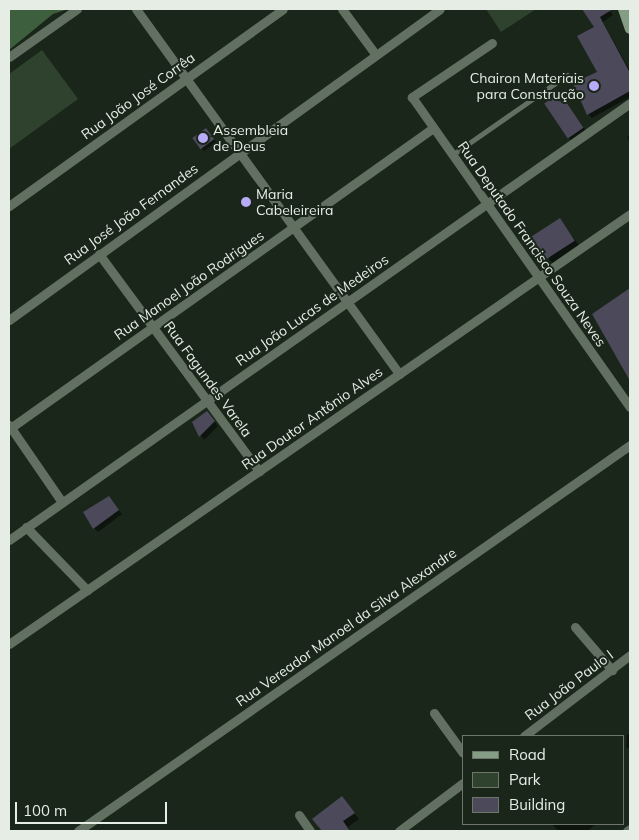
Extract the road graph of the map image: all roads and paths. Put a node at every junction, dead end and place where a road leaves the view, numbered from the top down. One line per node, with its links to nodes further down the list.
1 (77, 9): 10 (street)
2 (284, 9): 12 (street, Rua João José Corrêa)
3 (342, 9): 9 (street)
4 (440, 9): 9 (street, Rua José João Fernandes)
5 (624, 9): 7 (main road)
6 (135, 10): 12 (street)
7 (630, 29)
8 (492, 43): 14 (street, Rua Deputado Francisco Souza Neves)
9 (376, 55): 15 (street, Rua José João Fernandes)
10 (9, 57)
11 (567, 75): 16 (lane)
12 (184, 80): 15 (street); 18 (street, Rua João José Corrêa)
13 (630, 104): 17 (street, Rua João Lucas de Medeiros)
14 (433, 128): 16 (street, Rua Deputado Francisco Souza Neves); 20 (street, Rua Manoel João Rodrigues)
15 (238, 154): 20 (street); 21 (street, Rua José João Fernandes)
16 (452, 155): 17 (street, Rua Deputado Francisco Souza Neves)
17 (487, 204): 22 (street, Rua Deputado Francisco Souza Neves); 23 (street, Rua João Lucas de Medeiros)
18 (9, 206)
19 (630, 214): 22 (street, Rua Doutor Antônio Alves)
20 (292, 228): 23 (street); 25 (street, Rua Manoel João Rodrigues)
21 (99, 254): 24 (street, Rua José João Fernandes); 25 (street, Rua Fagundes Varela)
22 (539, 278): 26 (street, Rua Doutor Antônio Alves); 28 (street, Rua Deputado Francisco Souza Neves)
23 (346, 302): 26 (street); 27 (street, Rua João Lucas de Medeiros)
24 (9, 320)
25 (153, 327): 27 (street, Rua Fagundes Varela); 29 (street, Rua Manoel João Rodrigues)
26 (399, 374): 31 (street, Rua Doutor Antônio Alves)
27 (207, 401): 31 (street, Rua Fagundes Varela); 32 (street, Rua João Lucas de Medeiros)
28 (630, 407)
29 (10, 427): 32 (street)
30 (630, 445): 45 (street, Rua Vereador Manoel da Silva Alexandre)
31 (259, 471): 35 (street, Rua Doutor Antônio Alves)
32 (62, 502): 33 (street, Rua João Lucas de Medeiros)
33 (26, 528): 34 (street, Rua João Lucas de Medeiros); 35 (street)
34 (9, 540)
35 (87, 590): 37 (street, Rua Doutor Antônio Alves)
36 (575, 627): 39 (street)
37 (9, 644)
38 (630, 655): 39 (street, Rua João Paulo I)
39 (612, 670): 41 (street, Rua João Paulo I)
40 (434, 713): 42 (street)
41 (525, 735)
42 (462, 752)
43 (462, 784): 49 (street)
44 (299, 815): 48 (street)
45 (92, 828): 47 (street, Rua Vereador Manoel da Silva Alexandre)
46 (630, 829): 50 (street)
47 (78, 831)
48 (310, 831)
49 (399, 831)
50 (627, 831)

